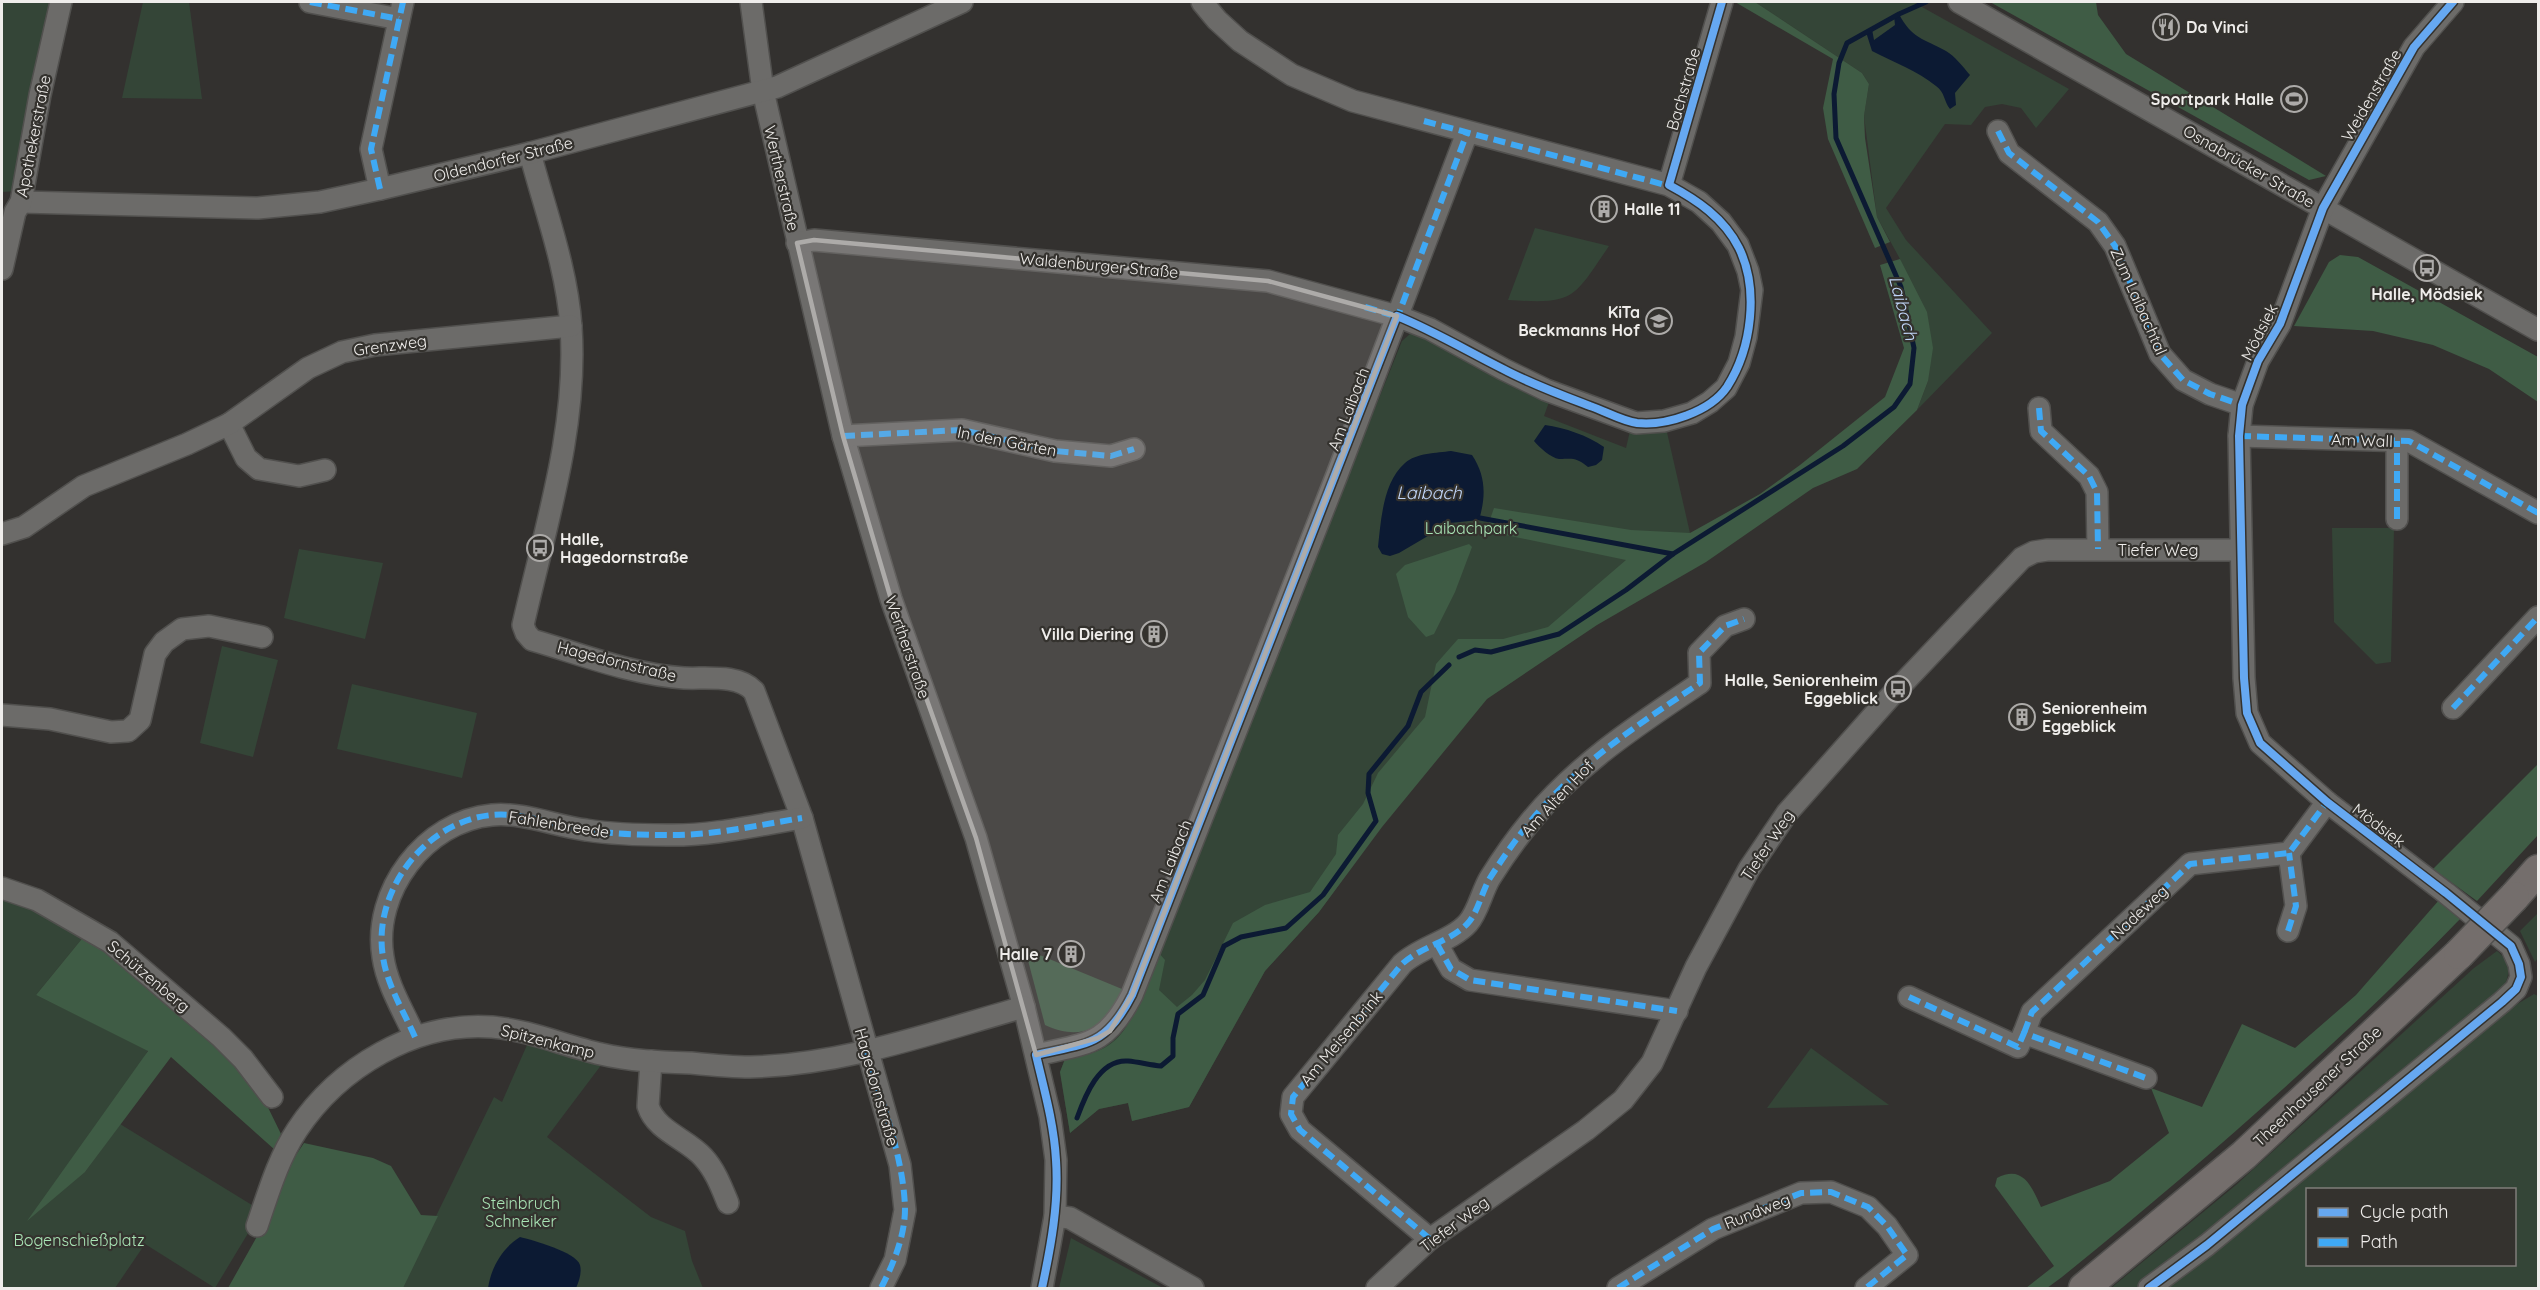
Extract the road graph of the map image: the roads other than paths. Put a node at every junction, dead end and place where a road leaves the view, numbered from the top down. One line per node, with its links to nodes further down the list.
1 (61, 2): 16 (street, Apothekerstraße)
2 (310, 2): 9 (street)
3 (751, 2): 10 (street, Wertherstraße)
4 (962, 2): 10 (street, Oldendorfer Straße)
5 (1202, 2): 12 (street)
6 (1722, 2): 14 (street, Bachstraße)
7 (2453, 2): 17 (street, Weidenstraße)
8 (1966, 5): 17 (street, Osnabrücker Straße)
9 (401, 10): 15 (street)
10 (763, 91): 13 (street, Oldendorfer Straße); 18 (street, Wertherstraße)
11 (1998, 131): 23 (street, Zum Laibachtal)
12 (1467, 133): 14 (street); 20 (street, Am Laibach)
13 (530, 153): 15 (street, Oldendorfer Straße); 21 (street, Hagedornstraße)
14 (1669, 185): 20 (street)
15 (380, 189): 16 (street, Oldendorfer Straße)
16 (21, 202): 19 (street, Apothekerstraße)
17 (2323, 208): 22 (street, Osnabrücker Straße); 23 (street, Mödsiek)
18 (797, 243): 20 (street, Waldenburger Straße); 27 (street, Wertherstraße)
19 (2, 270)
20 (1397, 316): 54 (street, Am Laibach)
21 (571, 326): 25 (street, Grenzweg); 42 (street, Hagedornstraße)
22 (2538, 330)
23 (2242, 405): 26 (street, Mödsiek)
24 (2039, 408): 34 (street)
25 (229, 424): 30 (street); 33 (street, Grenzweg)
26 (2239, 435): 28 (street, Am Wall); 35 (street, Mödsiek)
27 (843, 436): 29 (street, In den Gärten); 49 (street, Wertherstraße)
28 (2397, 441): 31 (street, Am Wall); 32 (street)
29 (1134, 449)
30 (326, 470)
31 (2538, 513)
32 (2397, 519)
33 (2, 534)
34 (2098, 549): 35 (street, Tiefer Weg); 50 (street, Tiefer Weg)
35 (2240, 550): 41 (street, Mödsiek)
36 (2538, 617): 39 (street)
37 (1744, 619): 47 (street, Am Alten Hof)
38 (262, 637): 40 (street)
39 (2453, 708)
40 (2, 715)
41 (2327, 802): 43 (street); 69 (street, Mödsiek)
42 (802, 818): 52 (street, Fahlenbreede); 53 (street, Hagedornstraße)
43 (2289, 854): 46 (street); 51 (street, Nadeweg)
44 (2538, 870): 68 (main road, Theenhausener Straße, bridge)
45 (2, 888): 57 (street, Schützenberg)
46 (2288, 931)
47 (1437, 944): 50 (street); 61 (street, Am Meisenbrink)
48 (1909, 997): 51 (street)
49 (1024, 1007): 53 (street, Spitzenkamp); 54 (street, Wertherstraße)
50 (1677, 1011): 61 (street, Tiefer Weg)
51 (2024, 1033): 56 (street)
52 (415, 1037): 55 (street, Spitzenkamp); 60 (street, Spitzenkamp)
53 (866, 1051): 55 (street, Spitzenkamp); 62 (street, Hagedornstraße)
54 (1036, 1054): 59 (street, Wertherstraße)
55 (651, 1061): 58 (street)
56 (2146, 1078)
57 (272, 1097)
58 (728, 1203)
59 (1055, 1216): 63 (street, Wertherstraße); 64 (street)
60 (257, 1226)
61 (1430, 1239): 65 (street, Tiefer Weg)
62 (881, 1288)
63 (1042, 1288)
64 (1193, 1288)
65 (1377, 1288)
66 (1618, 1288): 67 (street, Rundweg)
67 (1866, 1288)
68 (2084, 1288)
69 (2150, 1288)

